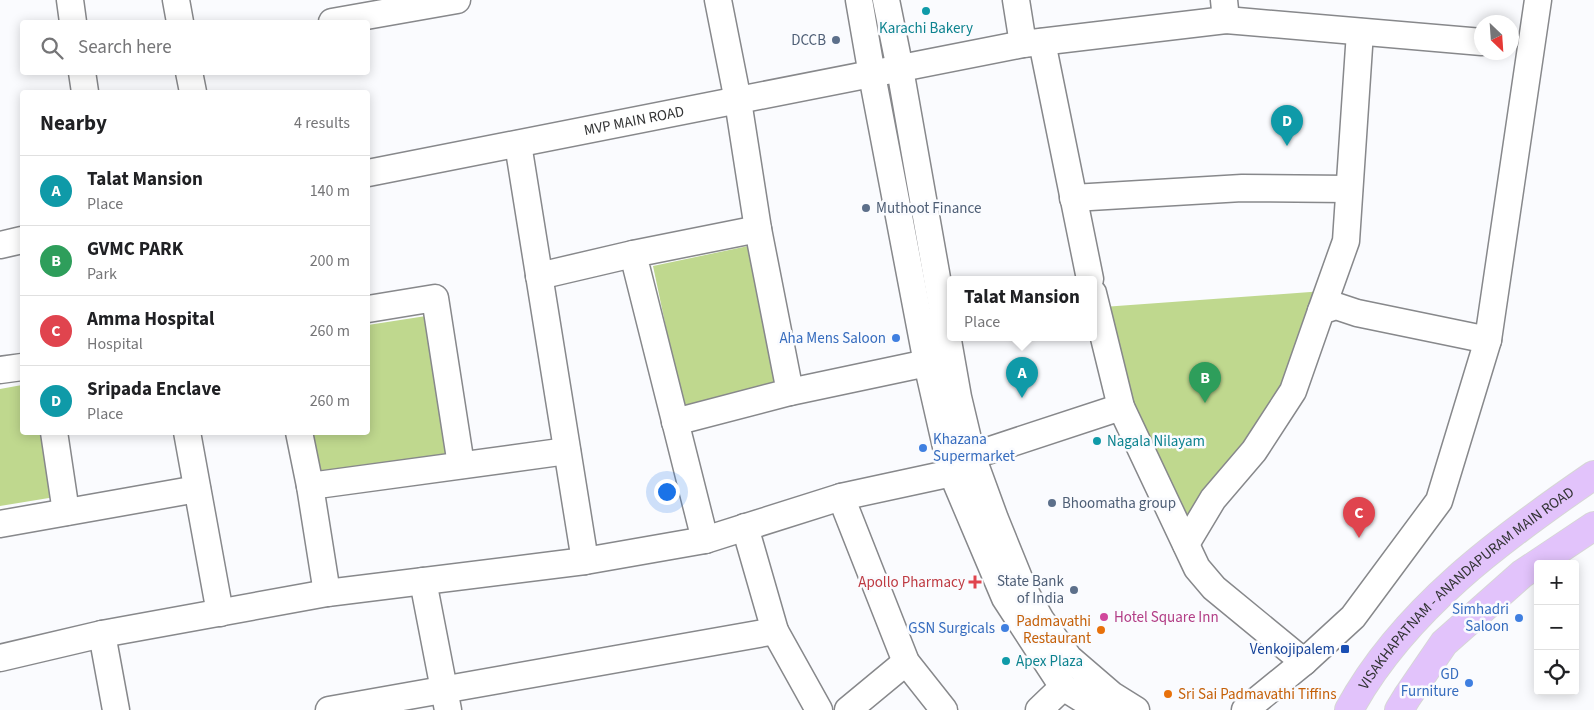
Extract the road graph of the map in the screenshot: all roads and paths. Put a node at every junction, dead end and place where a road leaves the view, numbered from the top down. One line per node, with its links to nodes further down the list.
1 (70, 0): 11 (street)
2 (176, 0): 12 (street)
3 (457, 0): 9 (street)
4 (718, 0): 24 (street)
5 (859, 0): 19 (street)
6 (886, 0): 18 (street)
7 (1016, 0): 16 (street)
8 (1538, 0): 17 (street)
9 (420, 4): 13 (street)
10 (1225, 10): 14 (street, MVP MAIN ROAD); 16 (street, MVP MAIN ROAD)
11 (73, 20)
12 (180, 20)
13 (342, 20)
14 (1360, 32): 15 (street, MVP MAIN ROAD); 27 (street)
15 (1474, 41)
16 (1033, 43): 18 (street, MVP MAIN ROAD); 28 (street)
17 (1521, 46): 39 (street)
18 (900, 69): 19 (street, MVP MAIN ROAD); 38 (street)
19 (872, 74): 24 (street, MVP MAIN ROAD); 41 (street)
20 (82, 75): 22 (street)
21 (190, 75): 23 (street)
22 (85, 90)
23 (193, 90)
24 (738, 101): 25 (street, MVP MAIN ROAD); 29 (street)
25 (518, 144): 26 (street, MVP MAIN ROAD); 33 (street)
26 (370, 173)
27 (1349, 189): 28 (street); 37 (street)
28 (1073, 198): 34 (street)
29 (758, 229): 32 (street); 44 (street)
30 (20, 240): 31 (street)
31 (0, 245)
32 (633, 254): 33 (street); 46 (street)
33 (539, 276): 50 (street)
34 (1089, 276)
35 (370, 309): 52 (street)
36 (1097, 309): 45 (street)
37 (1321, 311): 39 (street); 63 (street)
38 (947, 335)
39 (1488, 340): 72 (street)
40 (948, 341): 51 (street)
41 (927, 363): 44 (street); 53 (street)
42 (20, 367): 43 (street)
43 (0, 370)
44 (790, 392): 46 (street)
45 (1121, 407): 51 (street); 63 (street)
46 (675, 422): 62 (street)
47 (54, 435): 58 (street)
48 (188, 435): 56 (street)
49 (300, 435): 55 (street)
50 (567, 451): 52 (street); 64 (street)
51 (972, 456): 82 (street)
52 (462, 465): 55 (street)
53 (952, 473): 57 (street); 73 (street)
54 (1594, 475): 84 (main road, VISAKHAPATNAM - ANANDAPURAM MAIN ROAD)
55 (310, 486): 66 (street)
56 (197, 488): 58 (street); 67 (street)
57 (841, 497): 61 (street); 71 (street)
58 (66, 512): 59 (street)
59 (0, 524)
60 (1594, 526): 85 (main road, VISAKHAPATNAM - ANANDAPURAM MAIN ROAD)
61 (745, 527): 62 (street); 68 (street)
62 (705, 540): 64 (street)
63 (1186, 544): 72 (street)
64 (584, 561): 65 (street)
65 (423, 581): 66 (street); 74 (street)
66 (327, 593): 67 (street)
67 (220, 613): 69 (street)
68 (775, 631): 74 (street); 77 (street)
69 (102, 634): 70 (street); 75 (street)
70 (0, 658)
71 (906, 662): 78 (street); 79 (street)
72 (1304, 662): 83 (street)
73 (1063, 687): 80 (street); 81 (street)
74 (446, 700): 76 (street)
75 (116, 710)
76 (329, 710)
77 (819, 710)
78 (848, 710)
79 (944, 710)
80 (1039, 710)
81 (1100, 710)
82 (1136, 710)
83 (1245, 710)
84 (1349, 710)
85 (1400, 710)

